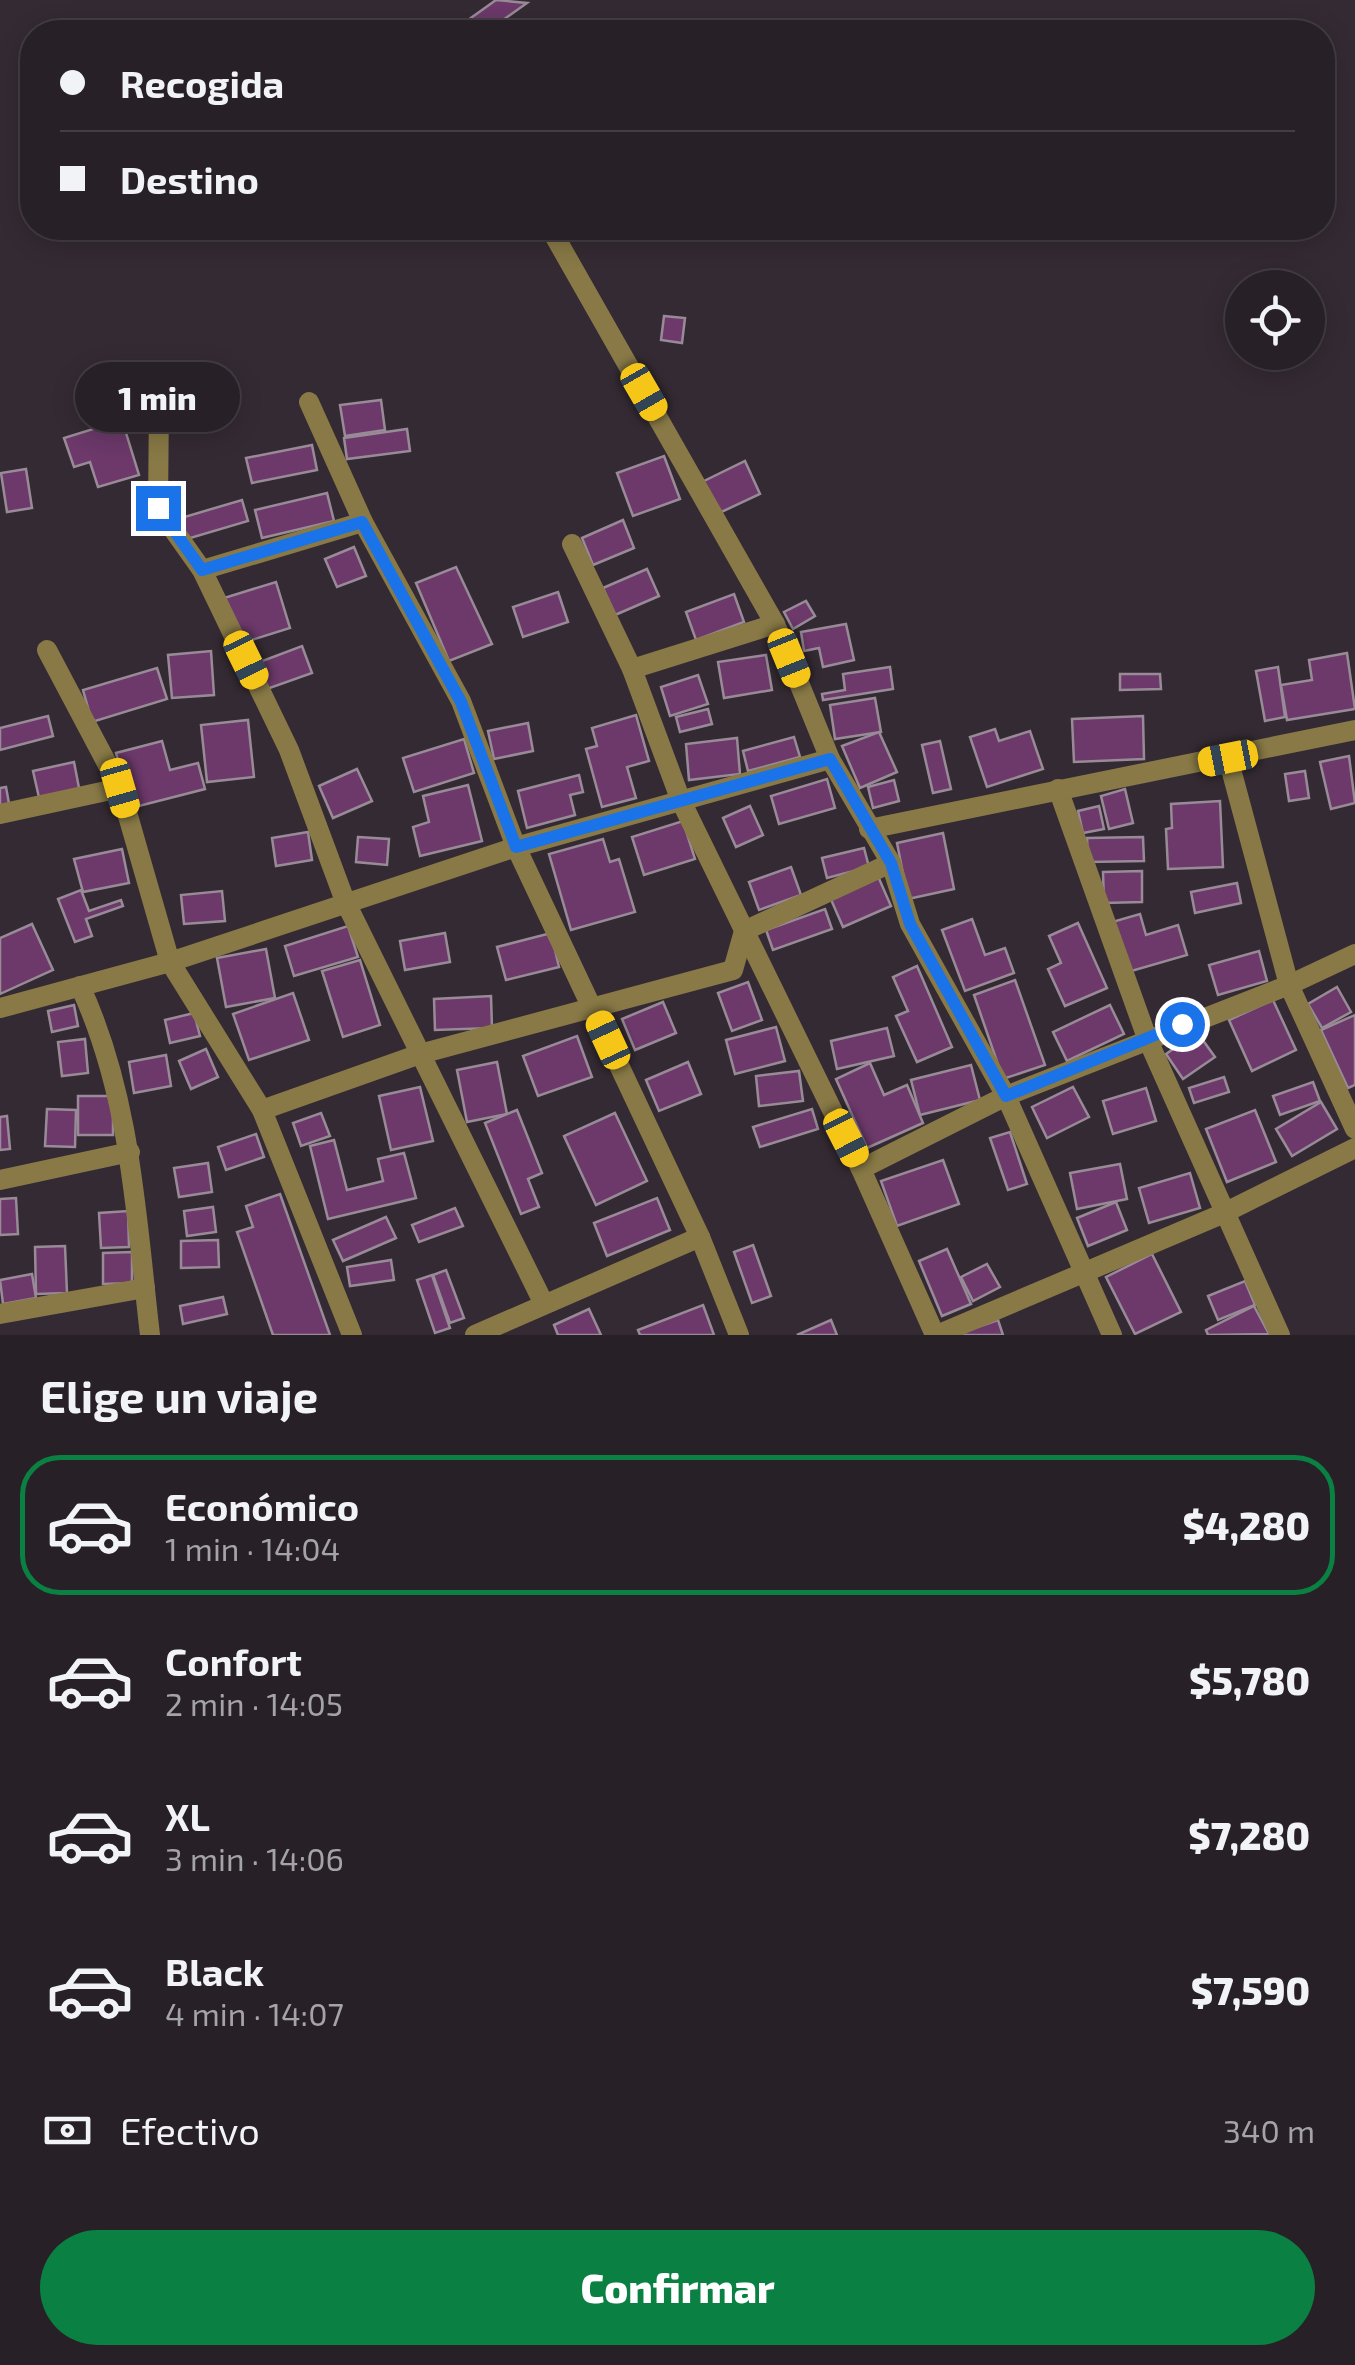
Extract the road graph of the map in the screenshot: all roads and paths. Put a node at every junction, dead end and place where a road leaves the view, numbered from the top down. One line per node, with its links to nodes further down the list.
1 (557, 240): 7 (street)
2 (159, 400): 6 (street)
3 (308, 402): 4 (street)
4 (362, 522): 6 (street); 18 (street)
5 (572, 544): 9 (street)
6 (202, 570): 20 (street)
7 (775, 624): 9 (street); 12 (street)
8 (47, 650): 13 (street)
9 (632, 669): 15 (street)
10 (1355, 730): 11 (street)
11 (1228, 758): 14 (street); 24 (street)
12 (830, 759): 15 (street); 17 (street)
13 (120, 788): 16 (street); 23 (street)
14 (1058, 790): 17 (street); 28 (street)
15 (681, 802): 18 (street); 21 (street)
16 (0, 814)
17 (868, 829): 19 (street)
18 (516, 847): 20 (street); 27 (street)
19 (891, 863): 21 (street); 30 (street)
20 (345, 902): 23 (street); 29 (street)
21 (744, 932): 27 (street); 35 (street)
22 (1355, 954): 24 (street)
23 (170, 962): 25 (street); 31 (street)
24 (1289, 984): 28 (street); 32 (street)
25 (80, 986): 26 (street); 34 (street)
26 (0, 1008)
27 (593, 1008): 29 (street); 38 (street)
28 (1147, 1038): 30 (street); 37 (street)
29 (420, 1054): 31 (street); 41 (street)
30 (1006, 1096): 35 (street); 39 (street)
31 (262, 1110): 44 (street)
32 (1355, 1129)
33 (1355, 1148): 37 (street)
34 (130, 1152): 36 (street); 40 (street)
35 (861, 1168): 47 (street)
36 (0, 1180)
37 (1222, 1214): 39 (street); 49 (street)
38 (700, 1237): 41 (street); 46 (street)
39 (1081, 1273): 47 (street); 48 (street)
40 (145, 1288): 42 (street); 43 (street)
41 (544, 1304): 45 (street)
42 (0, 1314)
43 (150, 1335)
44 (352, 1335)
45 (475, 1335)
46 (739, 1335)
47 (936, 1335)
48 (1112, 1335)
49 (1280, 1335)

